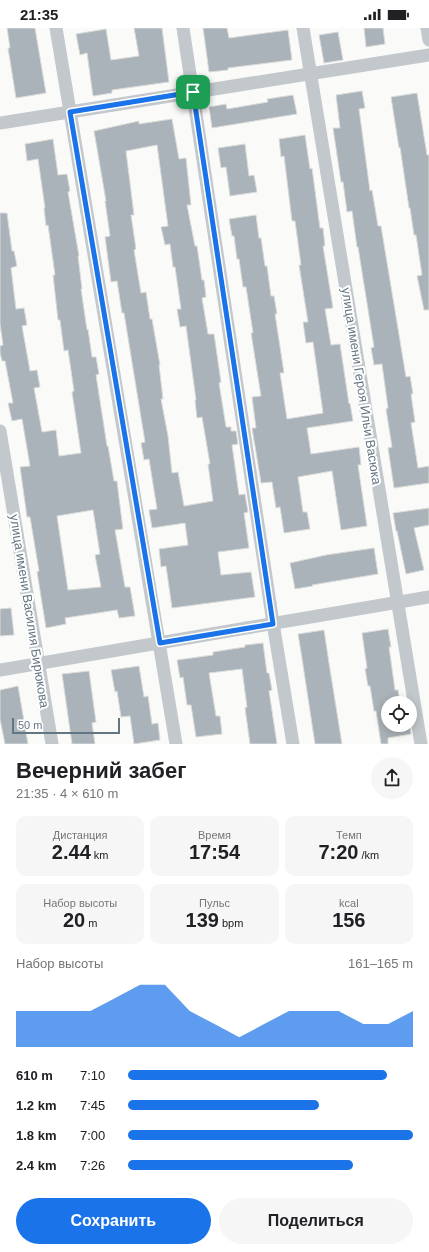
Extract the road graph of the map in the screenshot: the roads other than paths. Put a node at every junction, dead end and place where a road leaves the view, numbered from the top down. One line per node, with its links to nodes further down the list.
1 (56, 28): 9 (street)
2 (183, 28): 8 (street)
3 (303, 28): 7 (street, улица имени Героя Ильи Васюка)
4 (427, 28): 5 (street)
5 (429, 40)
6 (429, 55): 7 (street)
7 (310, 74): 8 (street); 13 (street, улица имени Героя Ильи Васюка)
8 (193, 92): 9 (street); 14 (street)
9 (70, 112): 10 (street); 15 (street)
10 (0, 123)
11 (0, 431): 16 (street, улица имени Василия Бирюкова)
12 (429, 597): 13 (street)
13 (398, 602): 14 (street); 21 (street, улица имени Героя Ильи Васюка)
14 (273, 624): 15 (street); 20 (street)
15 (160, 643): 16 (street); 19 (street)
16 (39, 664): 17 (street); 18 (street, улица имени Василия Бирюкова)
17 (0, 670)
18 (52, 744)
19 (176, 744)
20 (293, 744)
21 (421, 744)

